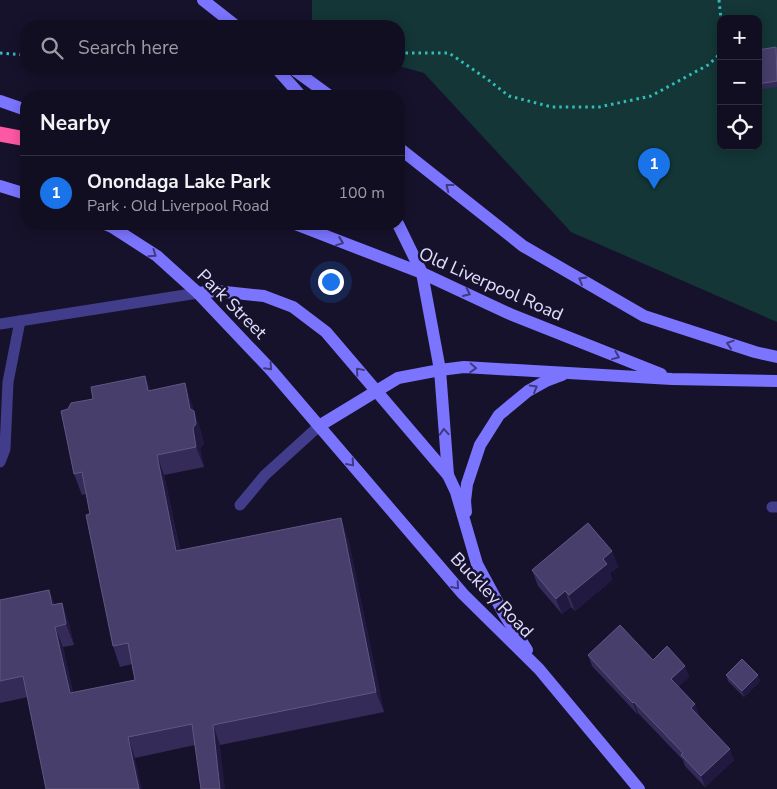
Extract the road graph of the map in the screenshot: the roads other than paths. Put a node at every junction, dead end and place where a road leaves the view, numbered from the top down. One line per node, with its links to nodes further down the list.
1 (203, 0): 2 (street)
2 (228, 20)
3 (283, 75): 5 (street)
4 (301, 75): 6 (street)
5 (296, 90)
6 (322, 90)
7 (0, 101): 8 (street)
8 (20, 108)
9 (0, 134): 10 (highway)
10 (20, 139)
11 (405, 153): 21 (street, one-way to 11)
12 (0, 186): 13 (street)
13 (20, 192)
14 (117, 230): 18 (street, Park Street, one-way to 18)
15 (311, 230): 17 (street, Old Liverpool Road, one-way to 17)
16 (401, 230): 17 (street)
17 (422, 273): 22 (street); 24 (street, Old Liverpool Road, one-way to 24)
18 (198, 293): 19 (lane); 26 (street, one-way to 18); 27 (street, Park Street, one-way to 27)
19 (20, 321): 20 (lane); 28 (lane)
20 (0, 324)
21 (777, 357)
22 (440, 370): 23 (street, Old Liverpool Road, one-way to 23); 26 (street, Old Liverpool Road); 29 (street, one-way to 22)
23 (570, 373): 24 (street, Old Liverpool Road); 31 (street, one-way to 23)
24 (672, 379): 25 (street, Old Liverpool Road)
25 (777, 381)
26 (377, 391): 27 (street, Old Liverpool Road); 29 (street)
27 (319, 426): 30 (lane); 32 (street, Buckley Road, one-way to 32)
28 (0, 462)
29 (448, 475): 31 (street)
30 (240, 505)
31 (468, 534): 32 (street)
32 (539, 670): 33 (street, Buckley Road)
33 (639, 789)

